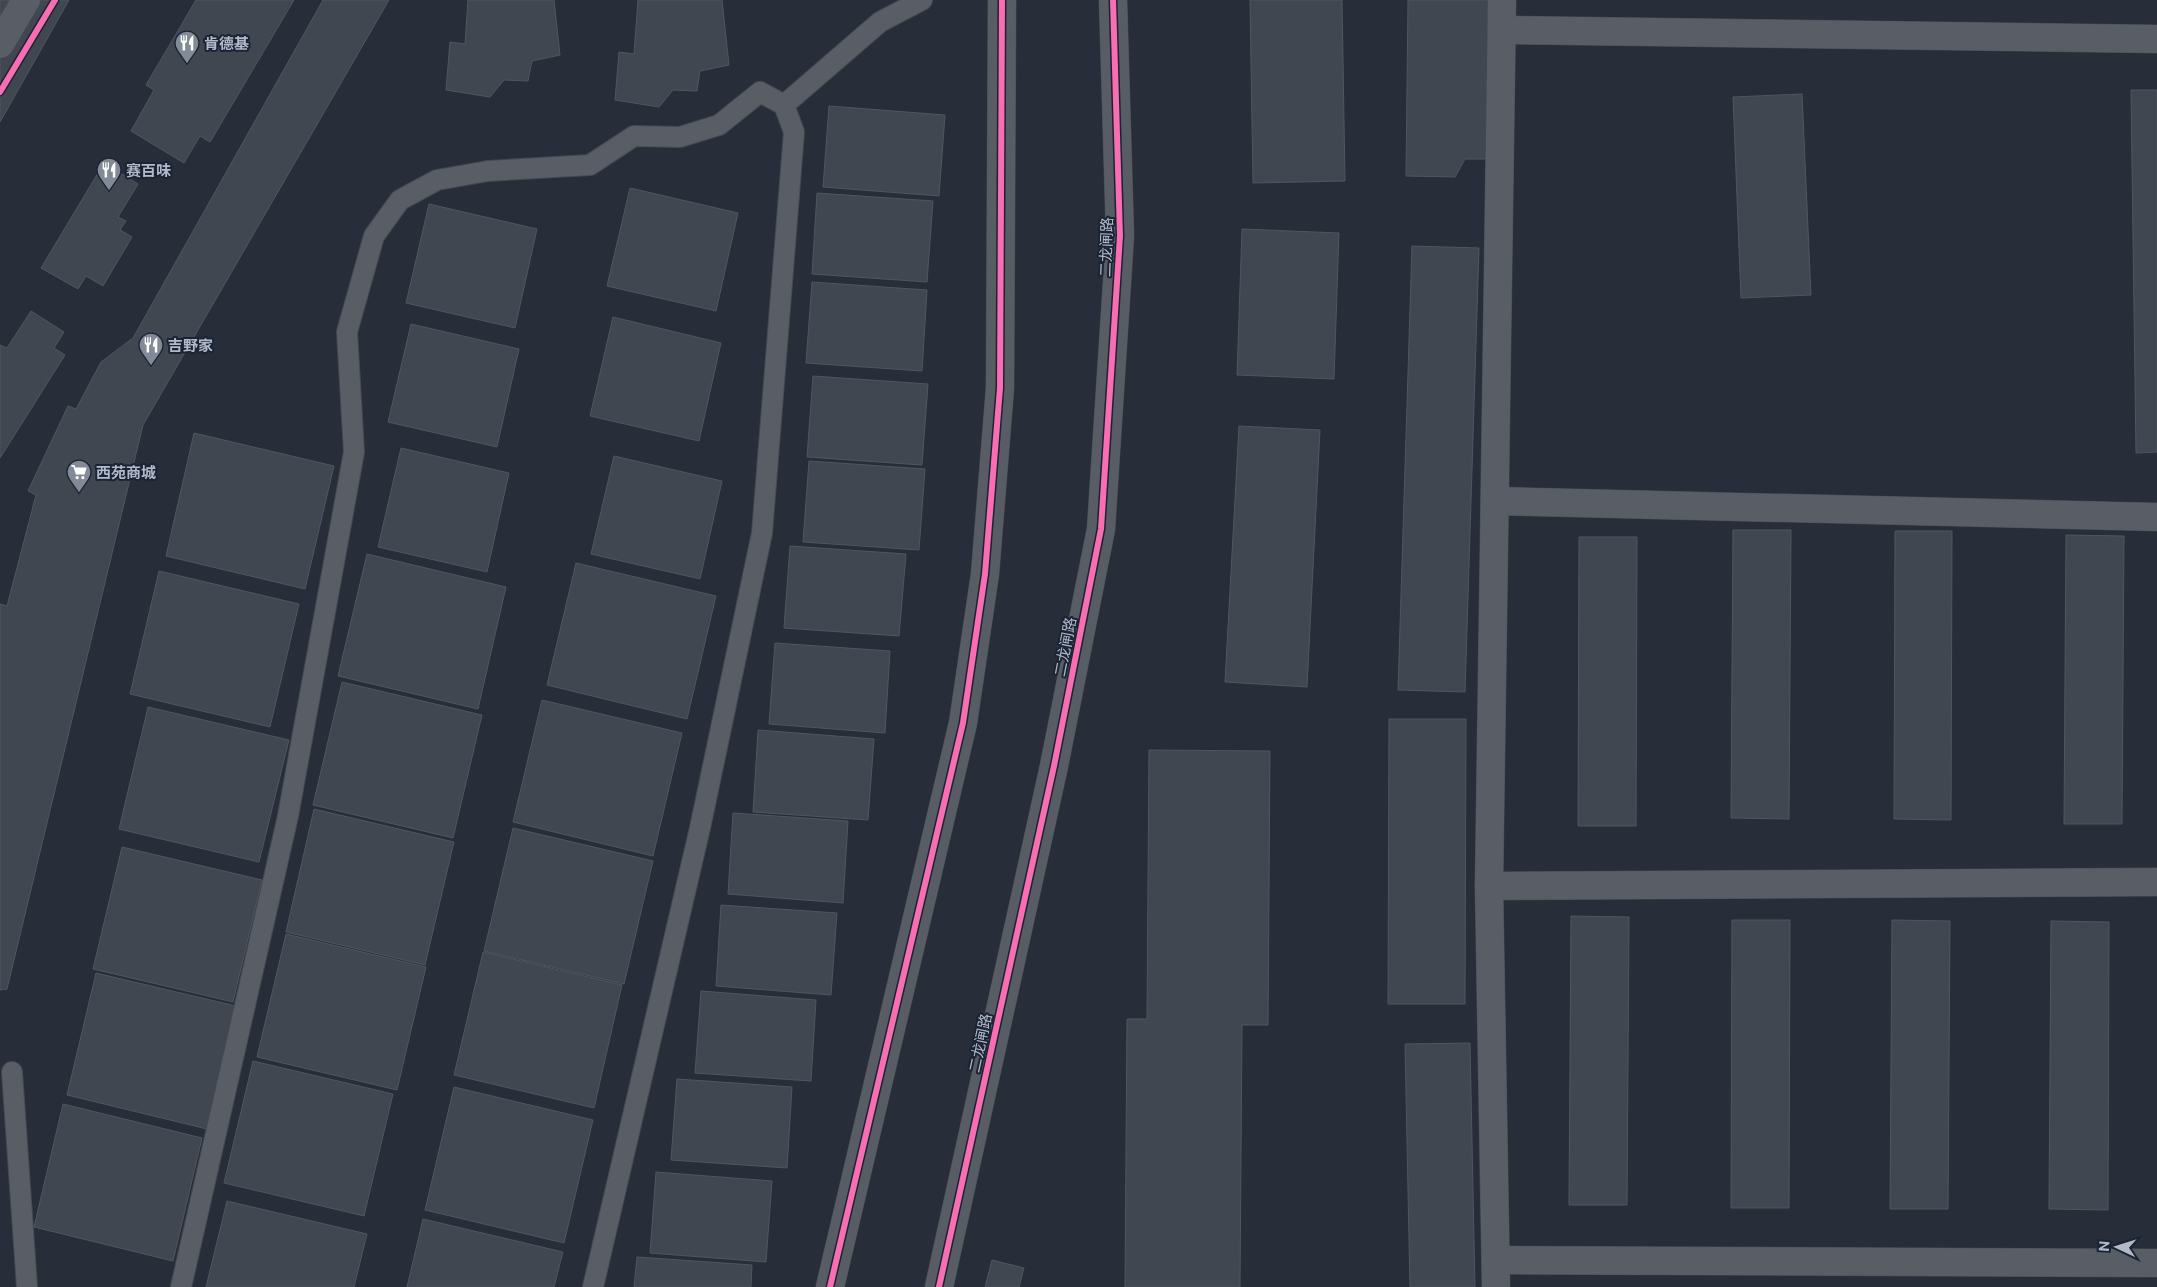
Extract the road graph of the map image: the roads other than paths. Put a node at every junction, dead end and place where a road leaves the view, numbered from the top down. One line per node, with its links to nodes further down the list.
1 (26, 0): 8 (street)
2 (922, 0): 9 (lane)
3 (1002, 0): 20 (main road)
4 (1113, 0): 21 (main road, 二龙闸路)
5 (1502, 0): 6 (street)
6 (1502, 30): 7 (street); 10 (street)
7 (2157, 40)
8 (0, 44)
9 (784, 105): 18 (lane); 19 (lane)
10 (1495, 501): 11 (street); 13 (street)
11 (2157, 517)
12 (2157, 882): 13 (street)
13 (1489, 886): 15 (street)
14 (12, 1072): 17 (lane)
15 (1496, 1260): 16 (street); 22 (street)
16 (2155, 1271)
17 (27, 1287)
18 (181, 1287)
19 (593, 1287)
20 (830, 1287)
21 (939, 1287)
22 (1496, 1287)

